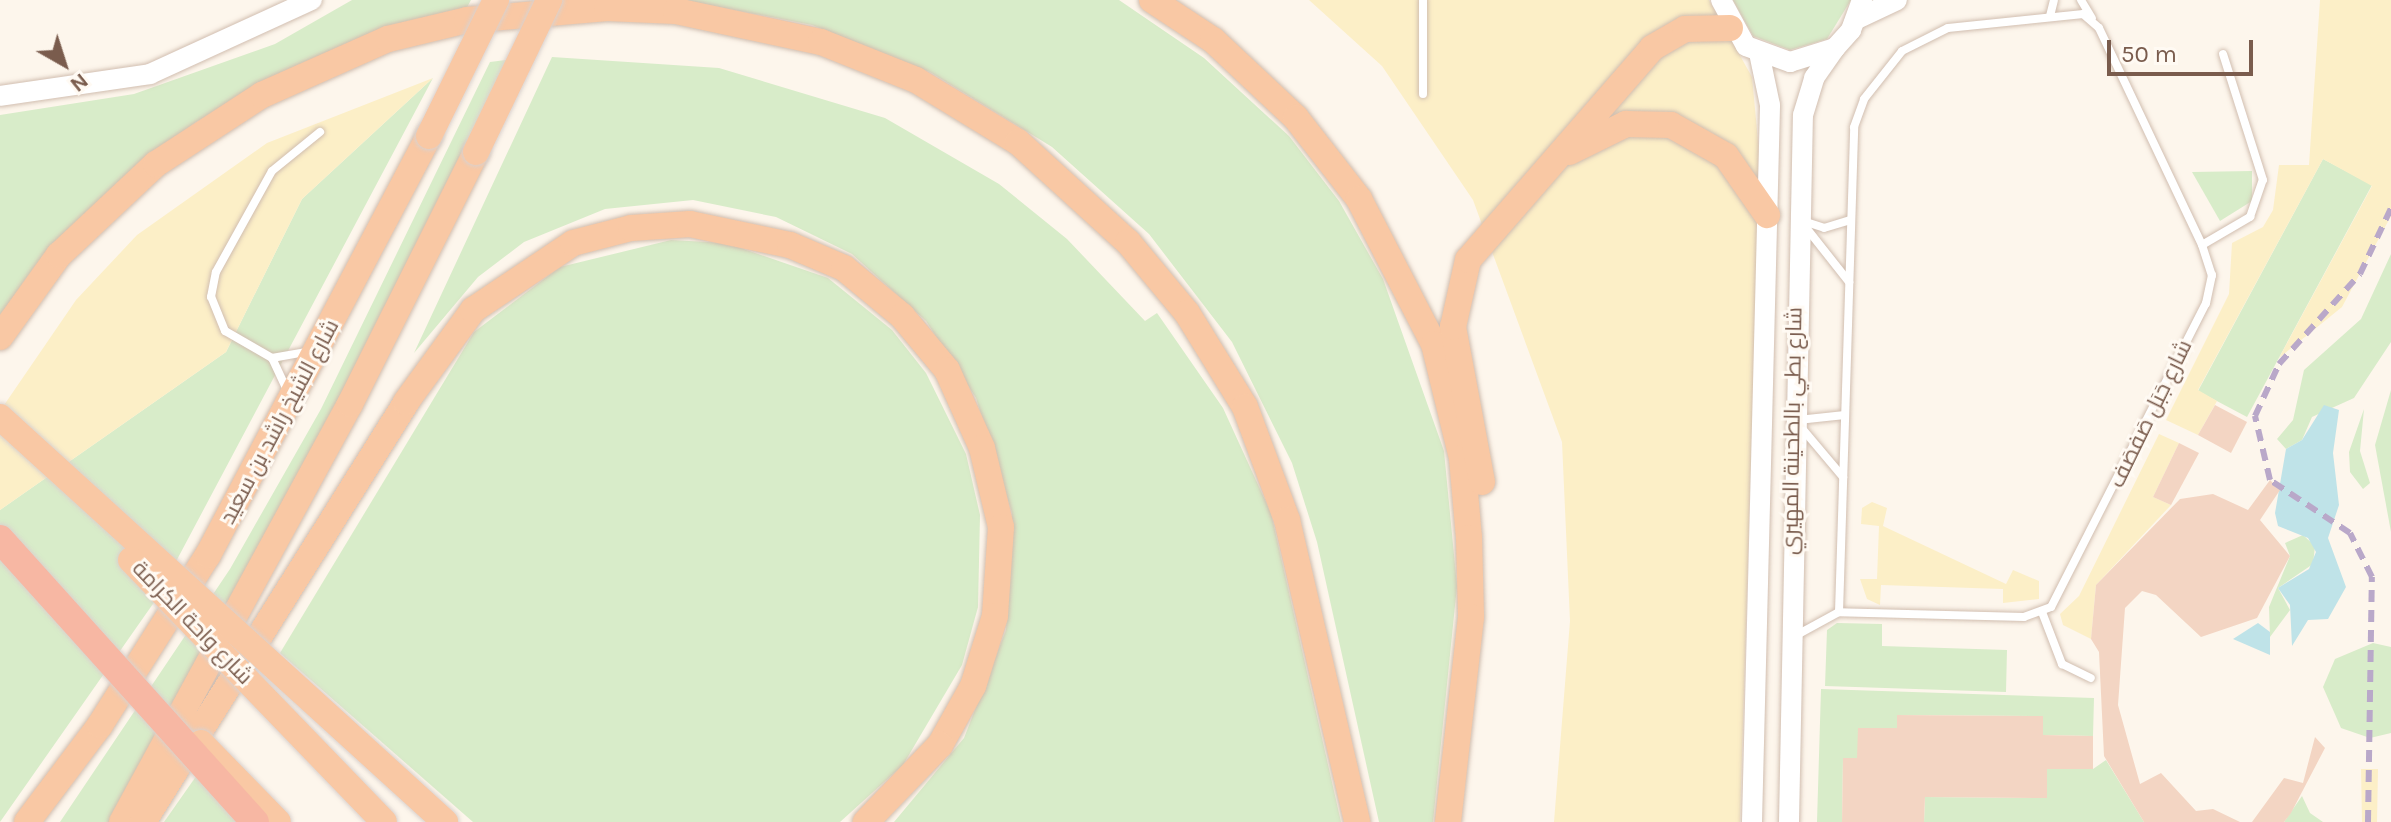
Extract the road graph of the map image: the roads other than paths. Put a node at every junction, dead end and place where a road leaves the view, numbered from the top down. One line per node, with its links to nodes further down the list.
1 (312, 0): 18 (street)
2 (496, 0): 27 (highway, شارع الشيخ راشد بن سعيد, bridge)
3 (549, 0): 42 (highway, bridge)
4 (1152, 0): 40 (highway)
5 (1423, 0): 17 (lane)
6 (1721, 0): 13 (street)
7 (1897, 0): 10 (street)
8 (2054, 0): 11 (lane)
9 (2081, 0): 12 (lane, شارع جَبَل صَفصَف)
10 (1860, 10): 14 (street, شارع بطي بالطحينة المهيري)
11 (2050, 16): 12 (lane); 23 (lane)
12 (2095, 22): 24 (lane, شارع جَبَل صَفصَف)
13 (1730, 28): 15 (street); 20 (highway)
14 (1835, 48): 15 (street); 22 (street, شارع بطي بالطحينة المهيري)
15 (1759, 53): 21 (street, شارع بطي بالطحينة المهيري)
16 (2223, 54): 24 (lane)
17 (1423, 94)
18 (0, 96)
19 (320, 132): 28 (lane)
20 (1548, 164): 21 (highway); 40 (highway)
21 (1767, 215): 51 (street, شارع بطي بالطحينة المهيري)
22 (1798, 218): 23 (lane); 25 (lane); 32 (street, شارع بطي بالطحينة المهيري)
23 (1851, 220): 25 (lane)
24 (2202, 245): 37 (lane, شارع جَبَل صَفصَف)
25 (1849, 282): 30 (lane)
26 (0, 337): 49 (highway)
27 (319, 348): 28 (lane); 29 (highway, شارع الشيخ راشد بن سعيد)
28 (272, 358): 29 (lane)
29 (291, 403): 41 (highway, شارع الشيخ راشد بن سعيد)
30 (1845, 415): 32 (lane); 34 (lane)
31 (0, 417): 47 (highway, bridge)
32 (1794, 420): 34 (lane); 38 (street, شارع بطي بالطحينة المهيري)
33 (0, 425): 46 (highway, شارع واحة الكرامة, bridge)
34 (1843, 477): 36 (lane)
35 (0, 539): 44 (highway, bridge); 45 (highway, bridge)
36 (1839, 612): 37 (lane); 38 (lane)
37 (2042, 612): 39 (lane)
38 (1788, 642): 52 (street, شارع بطي بالطحينة المهيري)
39 (2091, 678)
40 (1459, 726): 50 (highway)
41 (27, 822)
42 (122, 822)
43 (143, 822): 48 (highway)
44 (255, 822)
45 (278, 822)
46 (384, 822)
47 (445, 822)
48 (866, 822)
49 (1357, 822)
50 (1448, 822)
51 (1752, 822)
52 (1789, 822)

